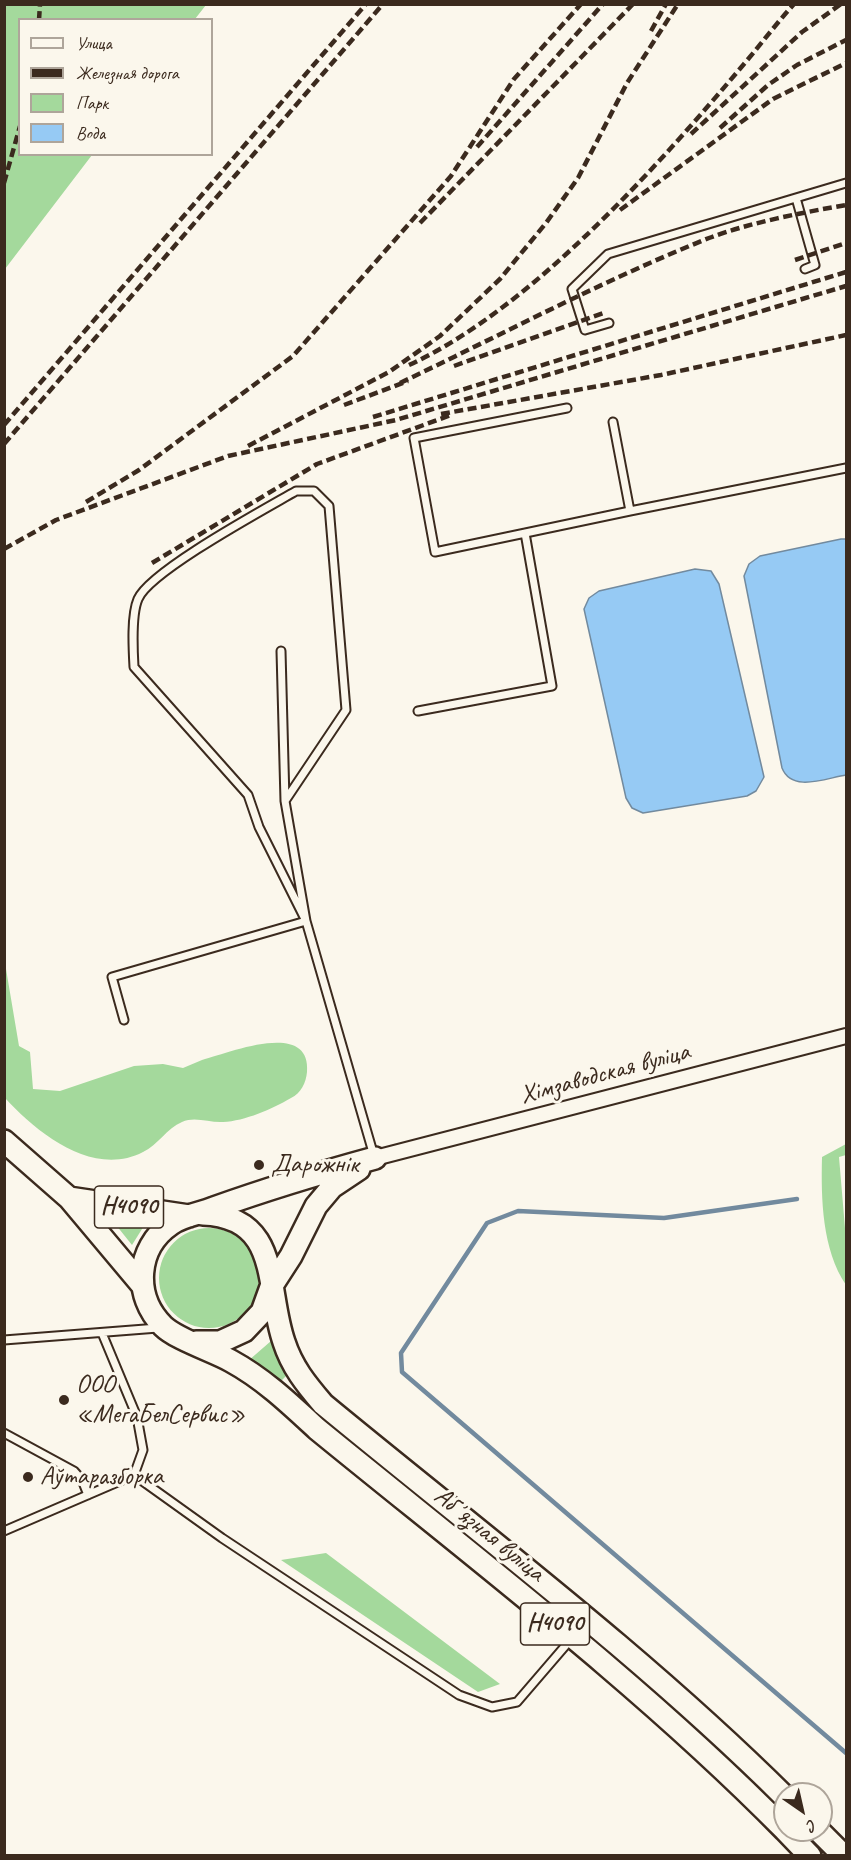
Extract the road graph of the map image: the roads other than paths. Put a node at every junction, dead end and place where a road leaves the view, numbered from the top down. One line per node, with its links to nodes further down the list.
1 (846, 183): 2 (lane)
2 (796, 198): 3 (lane); 4 (lane)
3 (805, 268)
4 (609, 323)
5 (567, 408): 9 (lane)
6 (613, 422): 8 (lane)
7 (846, 468): 8 (lane)
8 (630, 511): 9 (lane)
9 (525, 533): 11 (lane)
10 (281, 651): 12 (lane)
11 (418, 711)
12 (285, 801): 13 (lane); 13 (lane)
13 (306, 921): 14 (lane); 17 (lane)
14 (124, 1020)
15 (846, 1036): 17 (street, Хімзаводская вуліца)
16 (4, 1141): 18 (main road, Н4090)
17 (375, 1158): 19 (main road); 21 (main road)
18 (69, 1198): 19 (main road, Н4090); 20 (main road, Н4090)
19 (194, 1215): 20 (main road, Н4090); 21 (main road, Н4090)
20 (142, 1285): 22 (main road, Н4090)
21 (271, 1287): 25 (main road, Н4090); 31 (main road, Абʼязная вуліца / Н4090)
22 (164, 1327): 23 (lane); 25 (main road, Н4090)
23 (102, 1333): 24 (lane); 27 (lane)
24 (4, 1340)
25 (194, 1342): 32 (main road, Абʼязная вуліца / Н4090)
26 (4, 1433): 28 (lane)
27 (134, 1475): 28 (lane); 30 (lane)
28 (88, 1495): 29 (lane)
29 (4, 1531)
30 (566, 1645)
31 (773, 1785)
32 (773, 1818)
33 (797, 1842): 35 (main road, Абʼязная вуліца / Н4090)
34 (830, 1842): 36 (main road)
35 (810, 1856)
36 (844, 1856)

